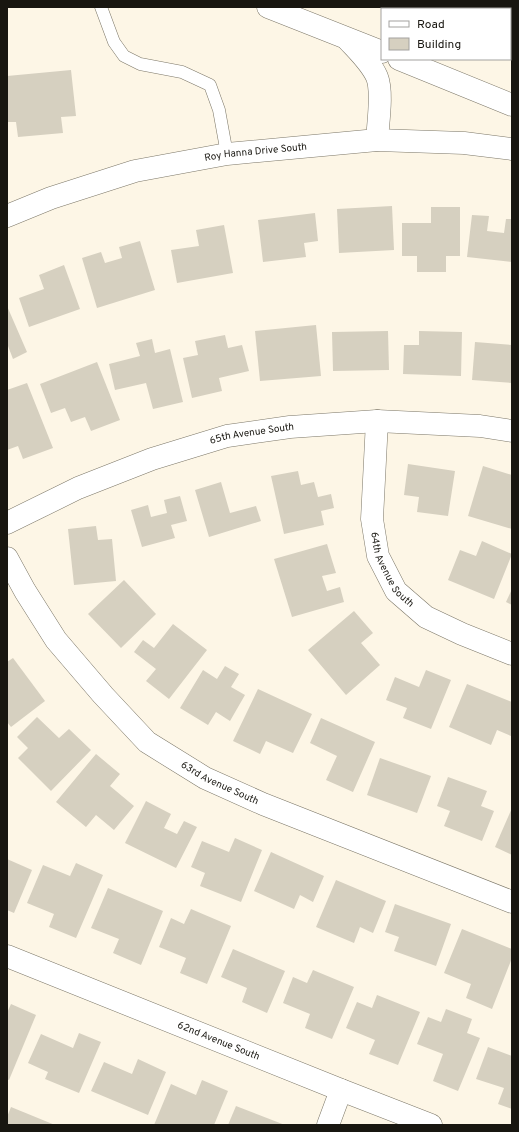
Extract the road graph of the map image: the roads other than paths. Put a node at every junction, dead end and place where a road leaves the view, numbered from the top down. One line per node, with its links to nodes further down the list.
1 (101, 7): 9 (lane)
2 (268, 7): 3 (street)
3 (344, 37): 4 (street); 7 (street)
4 (381, 52)
5 (402, 60): 6 (street)
6 (512, 105)
7 (377, 140): 8 (street, Roy Hanna Drive South); 9 (street, Roy Hanna Drive South)
8 (512, 149)
9 (227, 154): 10 (street, Roy Hanna Drive South)
10 (7, 216)
11 (377, 421): 12 (street, 65th Avenue South); 13 (street, 65th Avenue South); 15 (street, 64th Avenue South)
12 (512, 431)
13 (7, 523)
14 (7, 558): 16 (street, 63rd Avenue South)
15 (512, 654)
16 (512, 902)
17 (7, 956): 18 (street, 62nd Avenue South)
18 (341, 1090): 19 (street); 20 (street, 62nd Avenue South)
19 (328, 1125)
20 (431, 1125)

